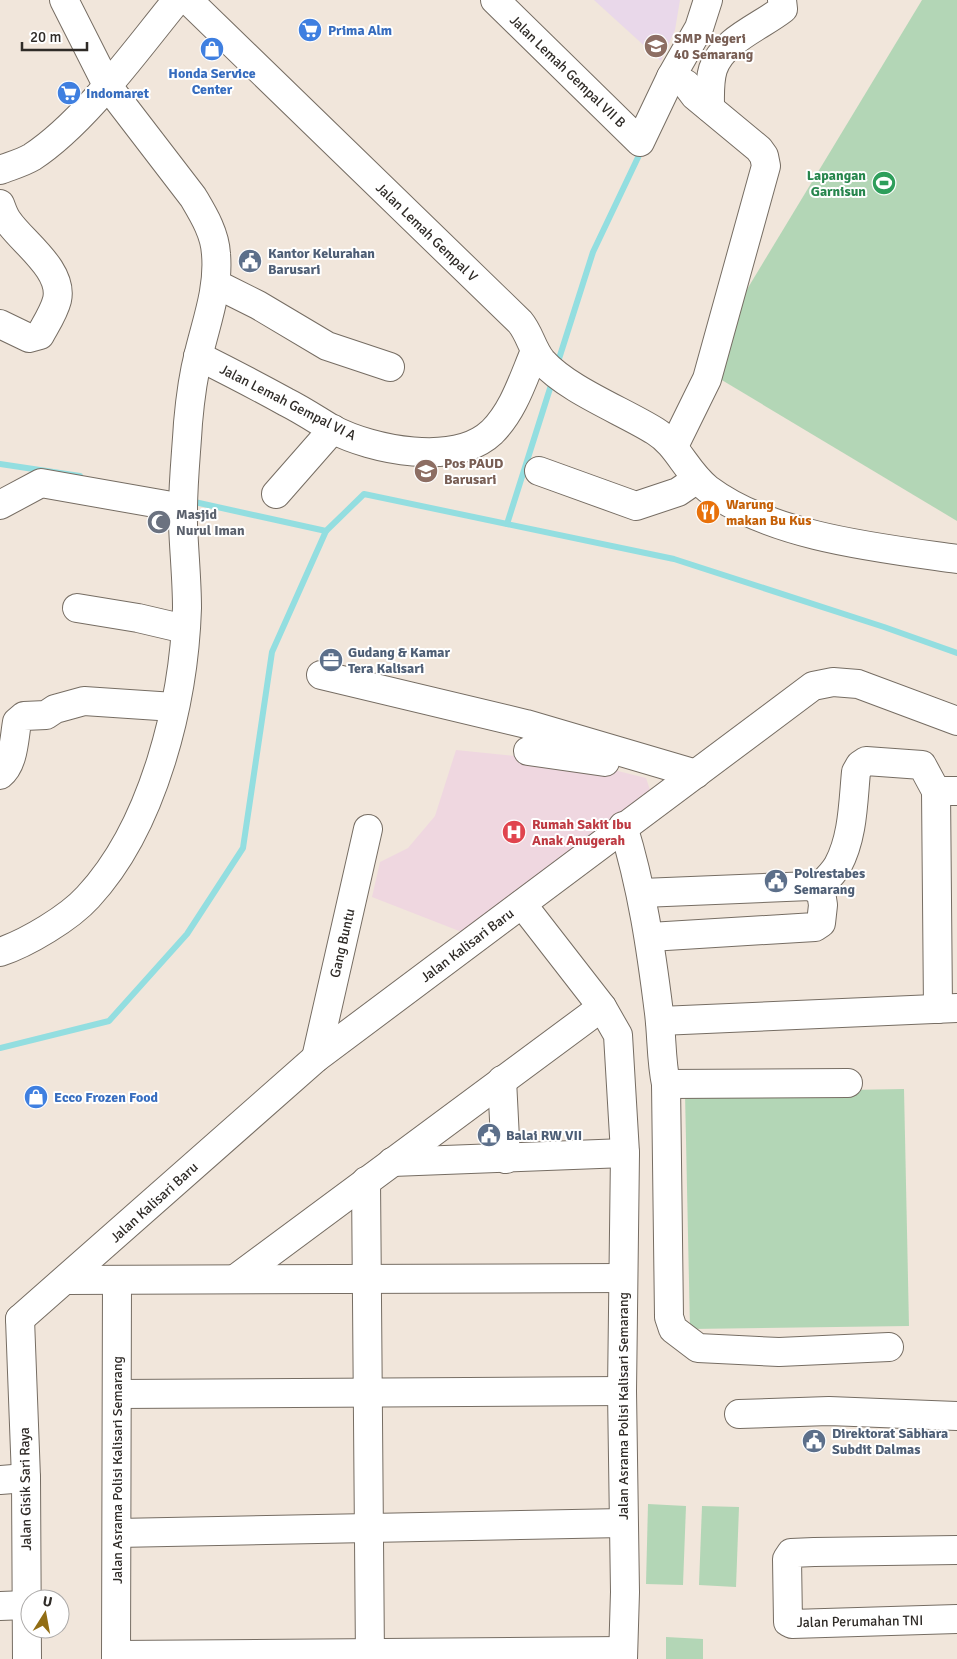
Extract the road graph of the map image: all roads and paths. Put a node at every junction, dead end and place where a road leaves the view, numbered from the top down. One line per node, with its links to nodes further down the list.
1 (64, 0): 8 (street)
2 (177, 0): 8 (street)
3 (188, 0): 15 (street, Jalan Lemah Gempal V)
4 (495, 0): 7 (street, Jalan Lemah Gempal VII B)
5 (708, 0): 7 (street)
6 (782, 0): 9 (street)
7 (677, 80): 9 (street)
8 (107, 85): 10 (street); 12 (street)
9 (710, 108): 18 (street)
10 (0, 170)
11 (0, 204): 13 (street)
12 (216, 284): 14 (street); 16 (street)
13 (0, 324)
14 (198, 356): 17 (street, Jalan Lemah Gempal VI A); 22 (street)
15 (546, 364): 17 (street, Jalan Lemah Gempal VI A); 18 (street)
16 (390, 367)
17 (333, 429): 21 (street)
18 (674, 446): 20 (street)
19 (539, 471): 20 (street)
20 (697, 479): 24 (street)
21 (276, 494)
22 (183, 499): 23 (street); 26 (street)
23 (0, 505)
24 (957, 559)
25 (76, 608): 26 (street)
26 (185, 629): 28 (street)
27 (321, 675): 32 (street)
28 (174, 707): 31 (street); 40 (street)
29 (957, 721): 32 (street, Jalan Kalisari Baru)
30 (528, 751): 32 (street)
31 (0, 775)
32 (691, 778): 34 (street, Jalan Kalisari Baru)
33 (946, 791): 36 (street); 42 (street)
34 (623, 826): 37 (street); 38 (street, Jalan Kalisari Baru)
35 (368, 829): 44 (street, Gang Buntu)
36 (817, 889): 37 (street); 39 (street)
37 (642, 893): 39 (street)
38 (522, 904): 41 (street, Jalan Asrama Polisi Kalisari Semarang); 44 (street, Jalan Kalisari Baru)
39 (650, 937): 43 (street)
40 (0, 952)
41 (602, 1007): 45 (street); 48 (street, Jalan Asrama Polisi Kalisari Semarang)
42 (947, 1008): 43 (street)
43 (660, 1021): 47 (street)
44 (316, 1058): 54 (street, Jalan Kalisari Baru)
45 (502, 1080): 49 (street); 50 (street)
46 (848, 1083): 47 (street)
47 (666, 1084): 58 (street)
48 (625, 1153): 49 (street); 52 (street, Jalan Asrama Polisi Kalisari Semarang)
49 (506, 1159): 50 (street)
50 (392, 1162): 51 (street)
51 (366, 1181): 53 (street); 56 (street)
52 (623, 1278): 53 (street); 59 (street, Jalan Asrama Polisi Kalisari Semarang)
53 (367, 1279): 56 (street); 60 (street)
54 (66, 1280): 55 (street); 57 (street, Jalan Kalisari Baru)
55 (117, 1280): 56 (street); 61 (street, Jalan Asrama Polisi Kalisari Semarang)
56 (235, 1280)
57 (10, 1320): 64 (street, Jalan Gisik Sari Raya)
58 (889, 1347)
59 (622, 1391): 60 (street); 65 (street, Jalan Asrama Polisi Kalisari Semarang)
60 (368, 1393): 61 (street); 66 (street)
61 (117, 1394): 67 (street, Jalan Asrama Polisi Kalisari Semarang)
62 (739, 1414): 63 (street)
63 (957, 1416)
64 (13, 1479): 69 (street, Jalan Gisik Sari Raya)
65 (623, 1523): 66 (street); 74 (street, Jalan Asrama Polisi Kalisari Semarang)
66 (369, 1528): 67 (street); 75 (street)
67 (117, 1533): 76 (street, Jalan Asrama Polisi Kalisari Semarang)
68 (957, 1550): 72 (street, Jalan Perumahan TNI)
69 (25, 1589)
70 (20, 1605): 71 (street)
71 (0, 1606)
72 (957, 1619)
73 (27, 1639): 77 (street, Jalan Gisik Sari Raya)
74 (623, 1655): 75 (street)
75 (370, 1656): 76 (street)
76 (116, 1657)
77 (27, 1659)

